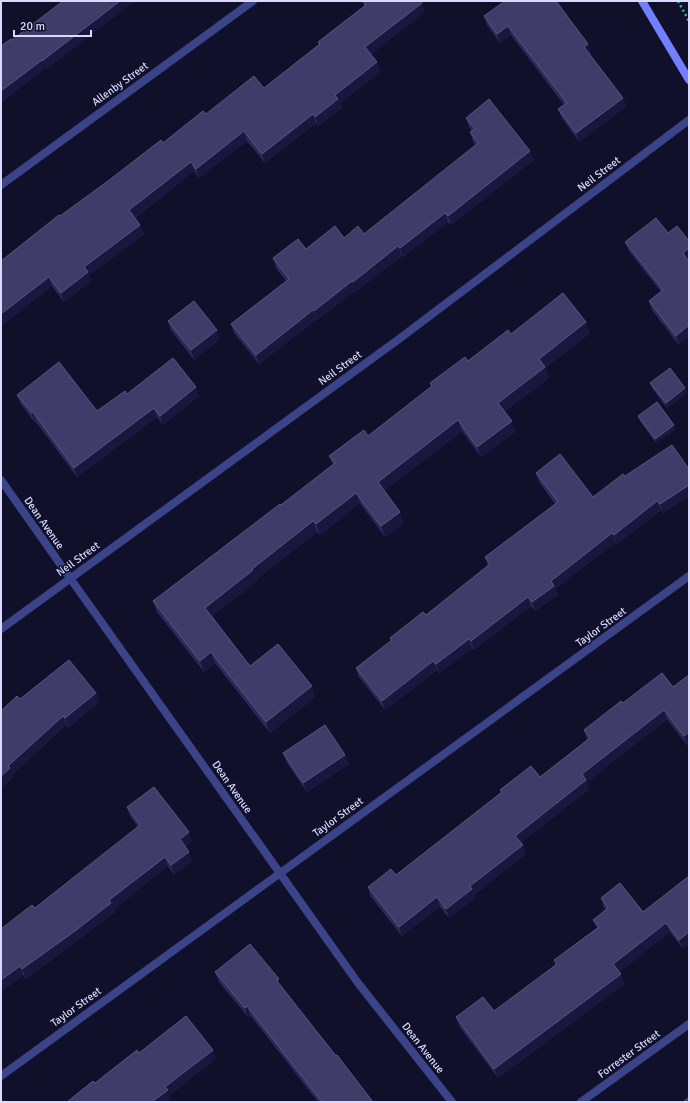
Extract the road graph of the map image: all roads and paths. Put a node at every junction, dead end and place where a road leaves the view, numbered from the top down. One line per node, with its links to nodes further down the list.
1 (253, 1): 7 (street, Allenby Street)
2 (642, 1): 5 (main road)
3 (678, 1): 4 (path)
4 (689, 21)
5 (689, 80)
6 (689, 120): 10 (street, Neil Street)
7 (1, 185)
8 (1, 480): 10 (street, Dean Avenue)
9 (689, 576): 12 (street, Taylor Street)
10 (70, 578): 11 (street, Neil Street); 12 (street, Dean Avenue)
11 (1, 629)
12 (279, 873): 14 (street, Taylor Street); 15 (street, Dean Avenue)
13 (689, 1024): 16 (street, Forrester Street)
14 (1, 1076)
15 (452, 1102)
16 (581, 1102)

